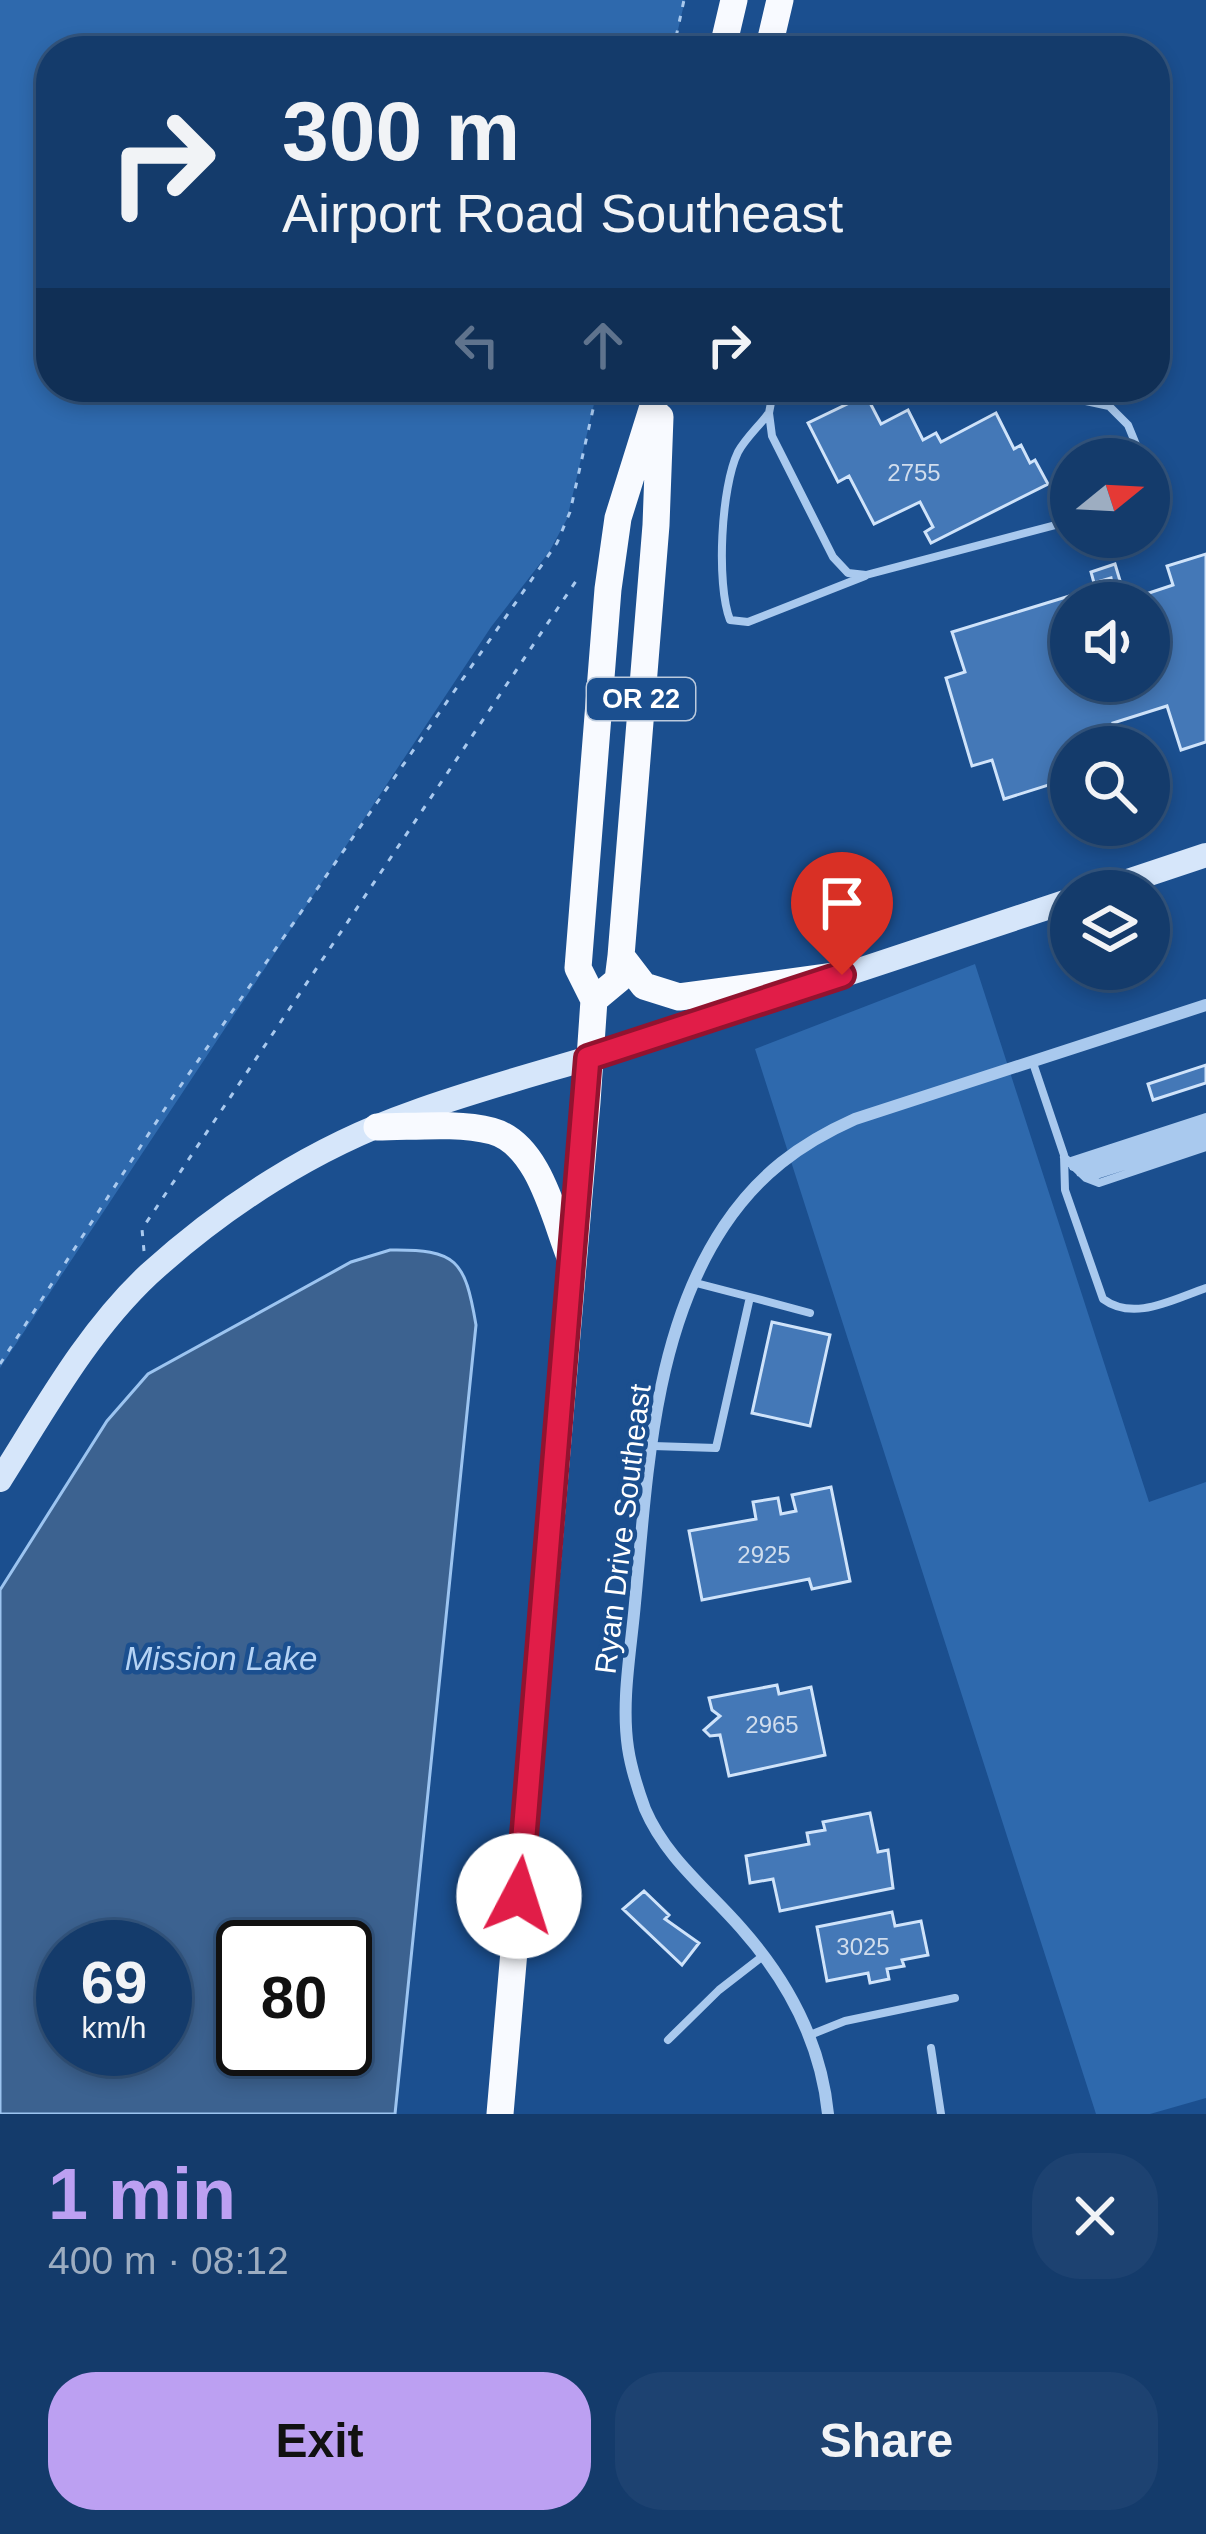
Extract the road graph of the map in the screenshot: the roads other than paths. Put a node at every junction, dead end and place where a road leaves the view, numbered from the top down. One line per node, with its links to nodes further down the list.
1 (734, 0): 3 (highway)
2 (780, 0): 4 (highway)
3 (726, 36)
4 (772, 36)
5 (655, 402): 18 (highway, OR 22)
6 (660, 402): 16 (highway, OR 22)
7 (771, 402): 9 (lane)
8 (1090, 402): 10 (lane)
9 (769, 413): 12 (lane); 12 (lane)
10 (1134, 438)
11 (1050, 526): 12 (lane)
12 (866, 575)
13 (1206, 855): 14 (main road)
14 (1161, 870)
15 (1050, 907): 17 (main road)
16 (620, 956): 17 (highway); 18 (highway, OR 22)
17 (842, 975): 20 (main road)
18 (594, 1000): 20 (highway, OR 22)
19 (1206, 1005): 21 (street, Ryan Drive Southeast)
20 (588, 1058): 22 (main road); 25 (highway, OR 22)
21 (1032, 1061): 24 (lane); 26 (street, Ryan Drive Southeast)
22 (377, 1127): 25 (highway, OR 22); 31 (main road)
23 (1206, 1132): 24 (lane); 24 (lane)
24 (1073, 1167): 27 (lane)
25 (573, 1266): 37 (highway, OR 22)
26 (696, 1282): 28 (lane); 30 (street, Ryan Drive Southeast)
27 (1206, 1288)
28 (750, 1298): 29 (lane); 30 (lane)
29 (810, 1313)
30 (653, 1446): 32 (street, Ryan Drive Southeast)
31 (0, 1480)
32 (763, 1956): 34 (street, Ryan Drive Southeast); 35 (lane)
33 (955, 1998): 34 (lane)
34 (810, 2035): 38 (street, Ryan Drive Southeast)
35 (668, 2040)
36 (931, 2048): 39 (lane)
37 (500, 2114)
38 (828, 2114)
39 (941, 2114)

